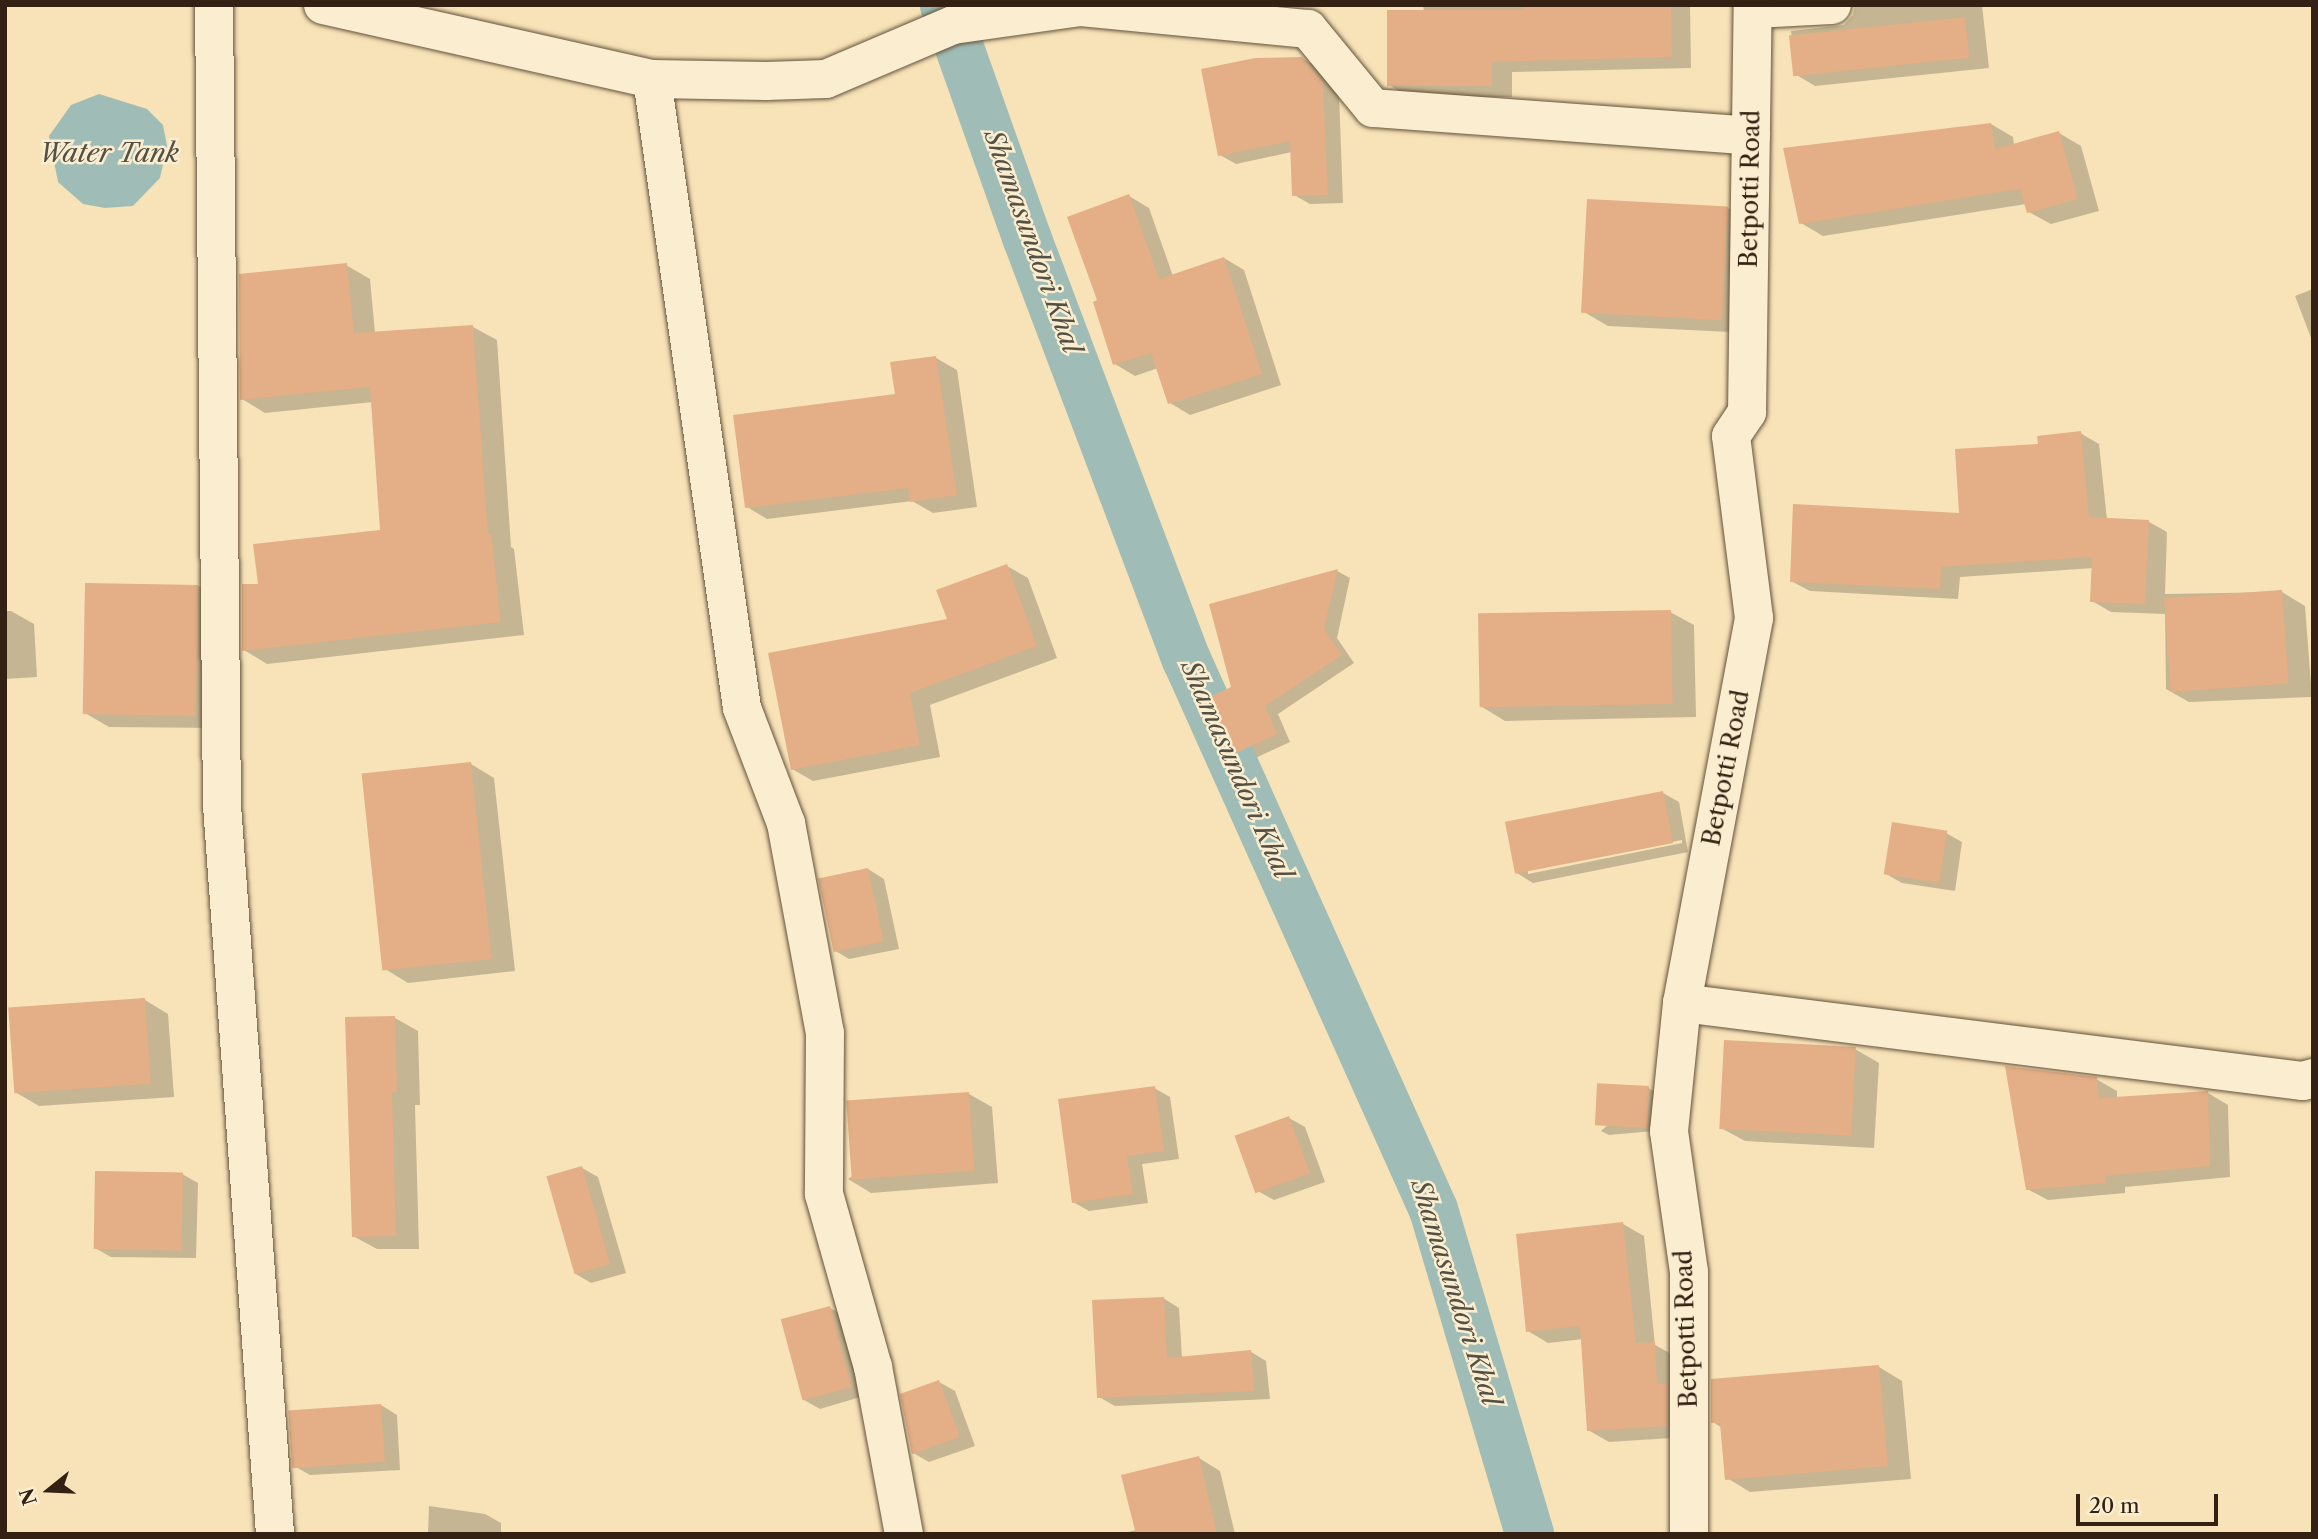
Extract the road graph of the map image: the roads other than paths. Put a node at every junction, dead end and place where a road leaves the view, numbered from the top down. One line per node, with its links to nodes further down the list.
1 (214, 5): 9 (street)
2 (323, 5): 5 (street)
3 (1832, 5): 4 (street)
4 (1753, 7): 6 (street, Betpotti Road)
5 (652, 79): 6 (street); 10 (street)
6 (1751, 136): 7 (street, Betpotti Road)
7 (1682, 1003): 8 (street); 11 (street, Betpotti Road)
8 (2313, 1079)
9 (275, 1534)
10 (904, 1534)
11 (1689, 1534)

